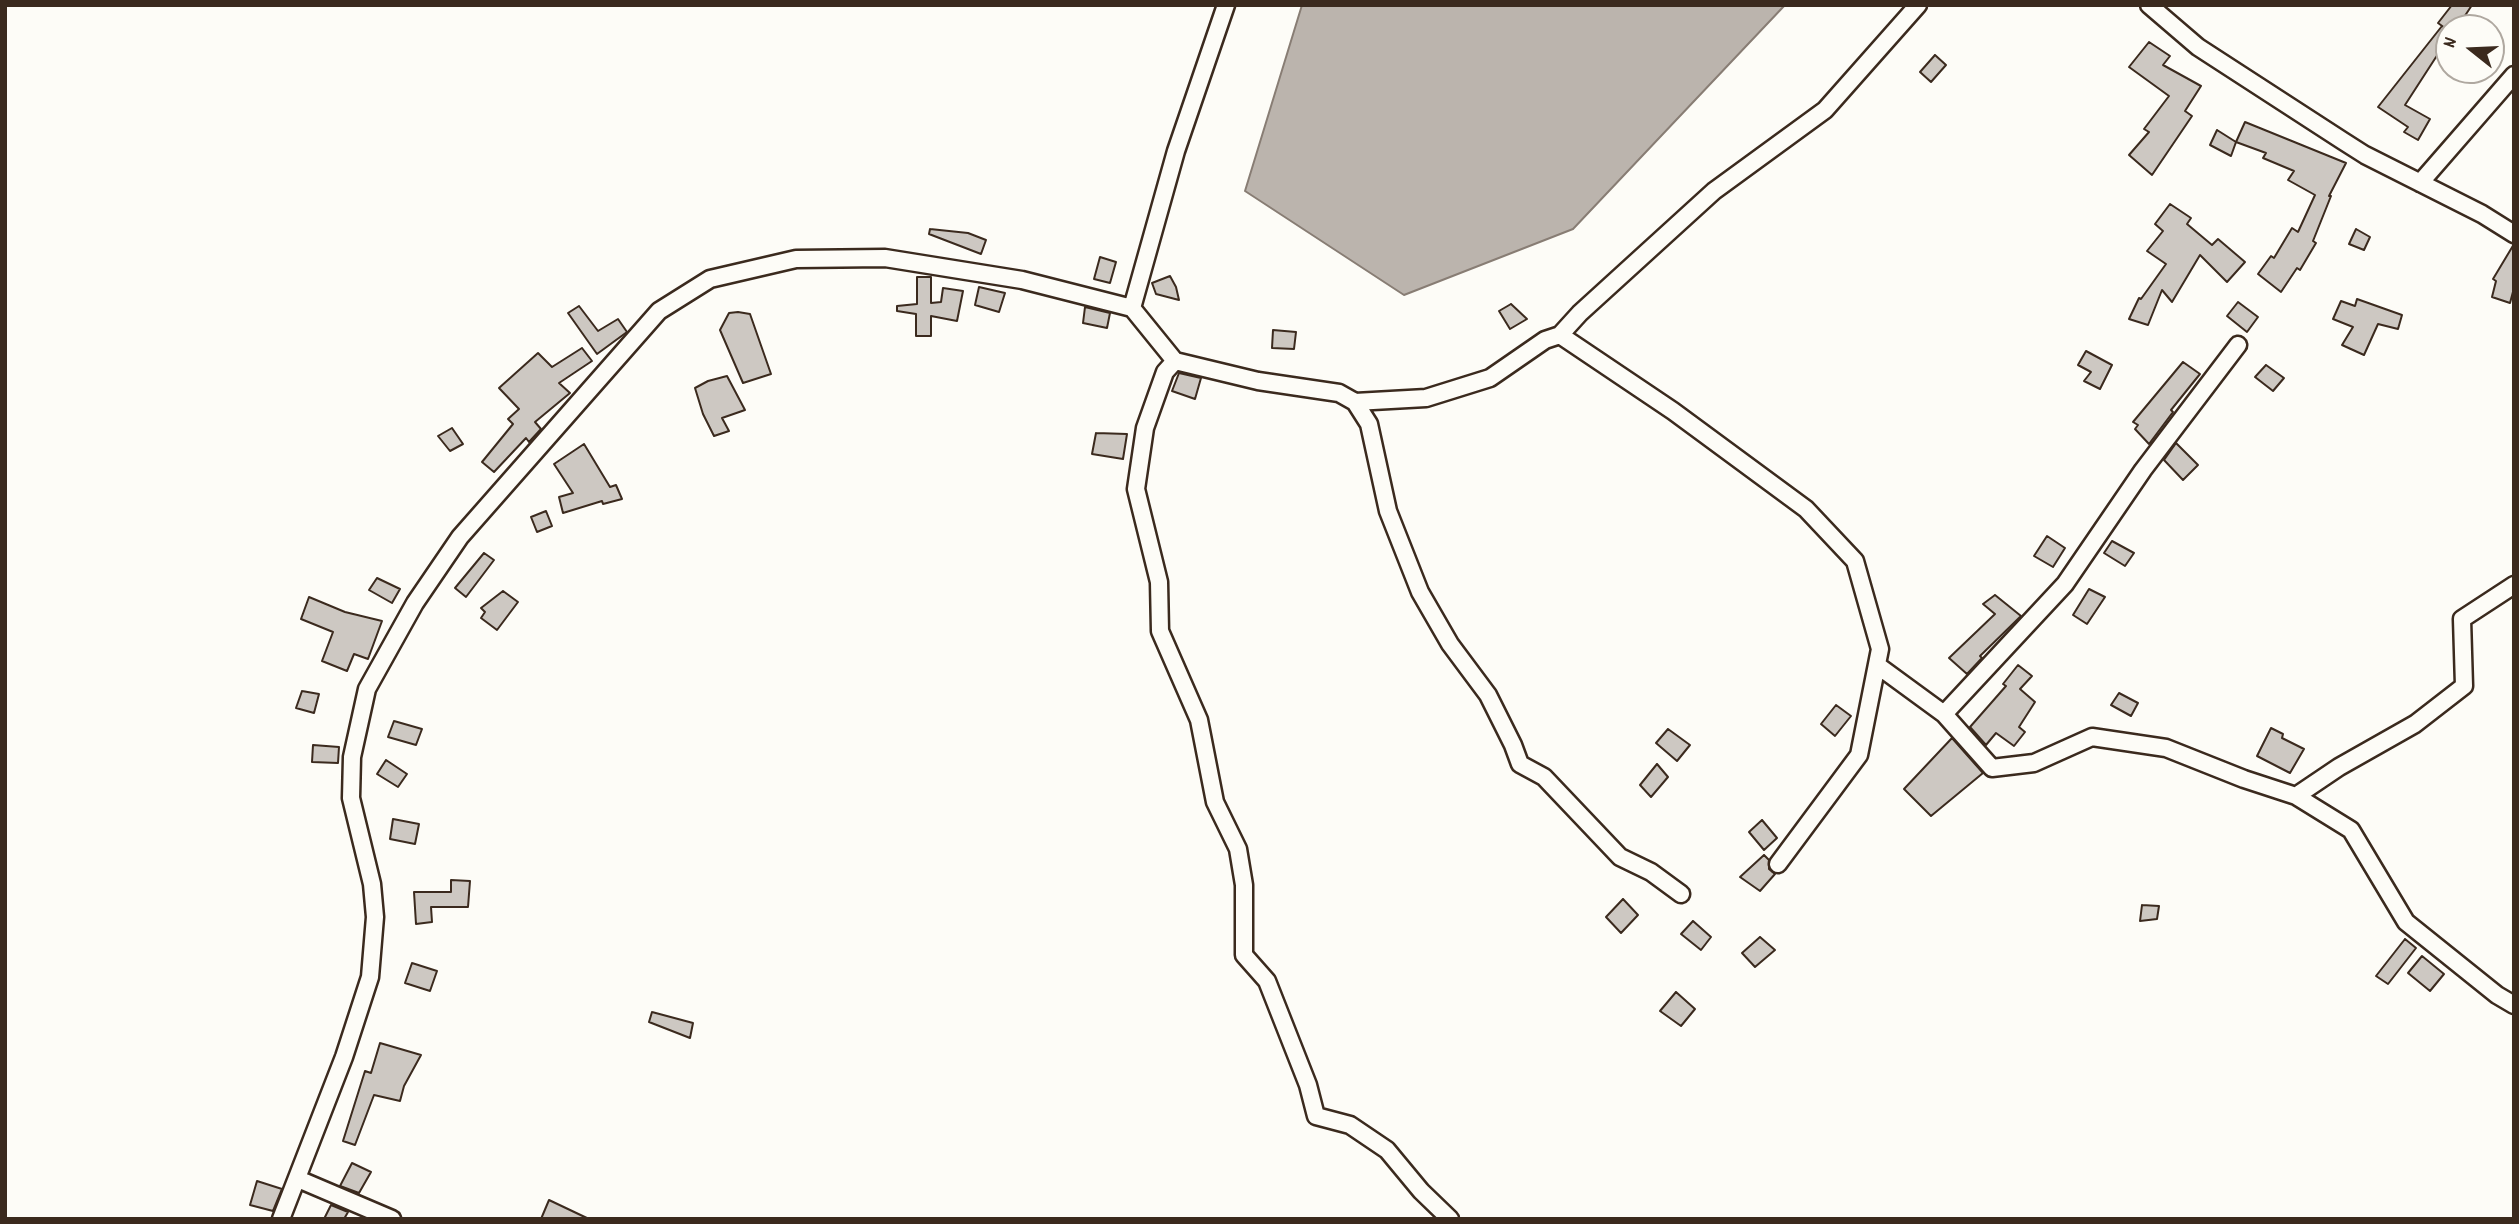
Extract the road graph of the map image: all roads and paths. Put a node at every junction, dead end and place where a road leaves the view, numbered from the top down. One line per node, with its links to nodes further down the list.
1 (1226, 5): 7 (street)
2 (1918, 5): 8 (street)
3 (2149, 5): 5 (street)
4 (2514, 75): 5 (street)
5 (2420, 183): 6 (street)
6 (2514, 234)
7 (1132, 308): 10 (street); 19 (street)
8 (1560, 335): 11 (street); 13 (street)
9 (2238, 345): 14 (street)
10 (1175, 361): 11 (street); 22 (street)
11 (1355, 402): 17 (street)
12 (2514, 585): 15 (street)
13 (1877, 665): 14 (street); 16 (street)
14 (1944, 714): 15 (street)
15 (2296, 796): 18 (street)
16 (1778, 864)
17 (1681, 894)
18 (2514, 1005)
19 (298, 1179): 20 (street); 21 (street)
20 (281, 1219)
21 (392, 1219)
22 (1450, 1219)

